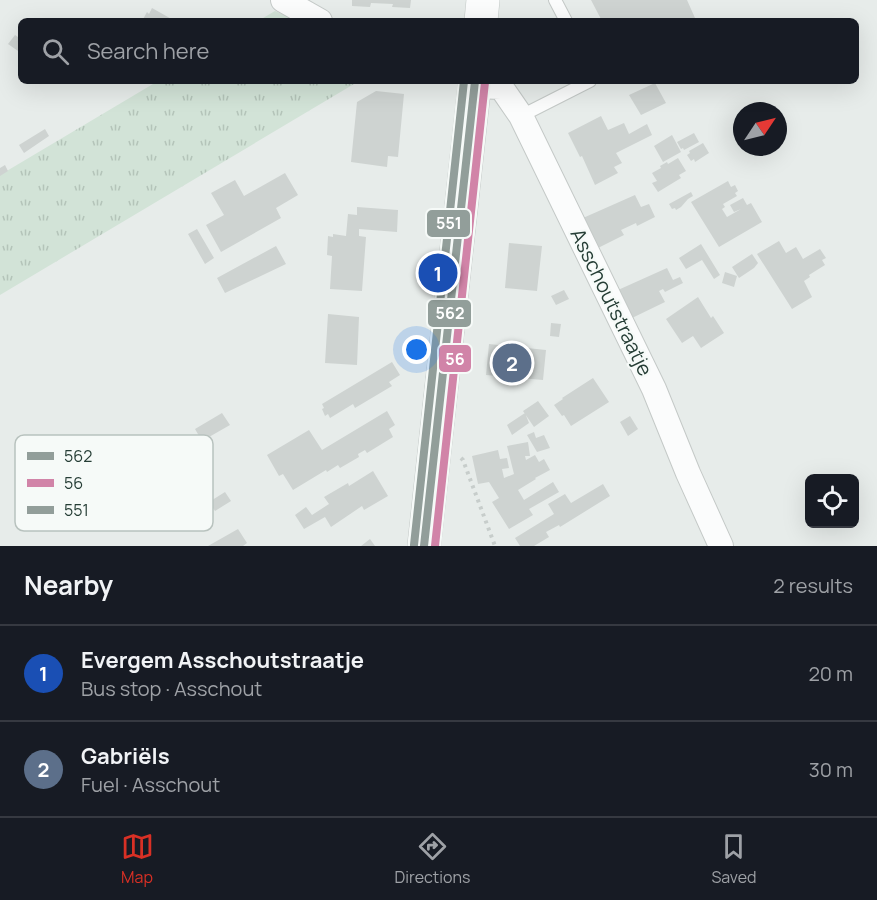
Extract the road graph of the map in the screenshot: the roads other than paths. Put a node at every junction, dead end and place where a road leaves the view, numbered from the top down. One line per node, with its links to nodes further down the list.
1 (283, 0): 4 (street)
2 (483, 0): 5 (main road)
3 (555, 0): 6 (lane)
4 (315, 18)
5 (481, 18)
6 (564, 18)
7 (475, 84): 11 (main road)
8 (482, 84): 10 (street, Asschoutstraatje)
9 (584, 84): 10 (lane)
10 (521, 116): 12 (street, Asschoutstraatje)
11 (424, 546)
12 (721, 546)

